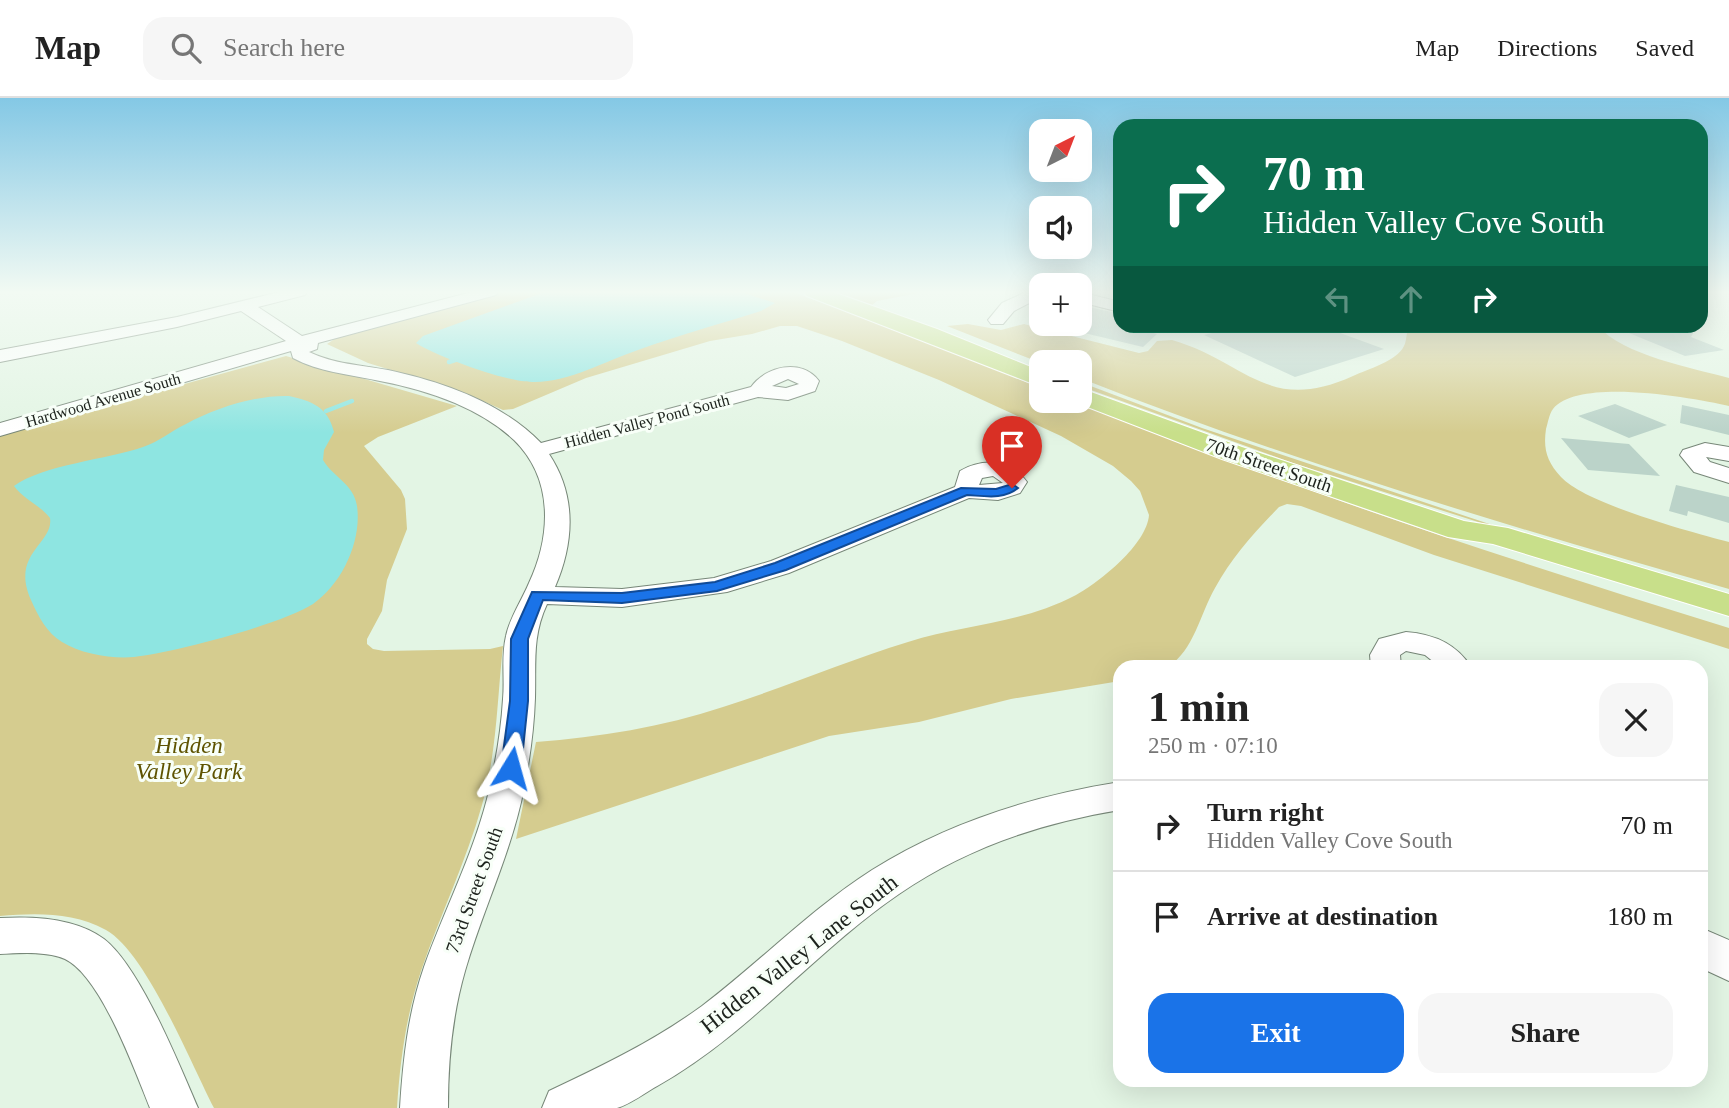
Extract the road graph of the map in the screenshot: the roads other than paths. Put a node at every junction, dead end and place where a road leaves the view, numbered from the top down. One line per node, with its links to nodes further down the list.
1 (88, 339): 6 (street)
2 (295, 339): 5 (street)
3 (314, 339): 5 (street, Hardwood Avenue South)
4 (942, 339): 7 (main road)
5 (301, 343): 10 (street, Hardwood Avenue South); 11 (street, 73rd Street South)
6 (0, 356)
7 (1029, 375)
8 (758, 391): 11 (street, Hidden Valley Pond South)
9 (1092, 400): 15 (main road, 70th Street South)
10 (0, 430)
11 (537, 451): 16 (street, 73rd Street South)
12 (1729, 454): 13 (street)
13 (1729, 476)
14 (966, 491): 16 (street)
15 (1459, 530): 17 (main road, 70th Street South); 18 (main road, 70th Street South)
16 (537, 595): 26 (street, 73rd Street South)
17 (1729, 605)
18 (1729, 622)
19 (1385, 660): 20 (street)
20 (1452, 660)
21 (1113, 798): 27 (street, Hidden Valley Lane South)
22 (0, 936): 25 (street)
23 (1708, 950): 24 (street)
24 (1729, 962)
25 (174, 1108)
26 (424, 1108)
27 (566, 1108)

